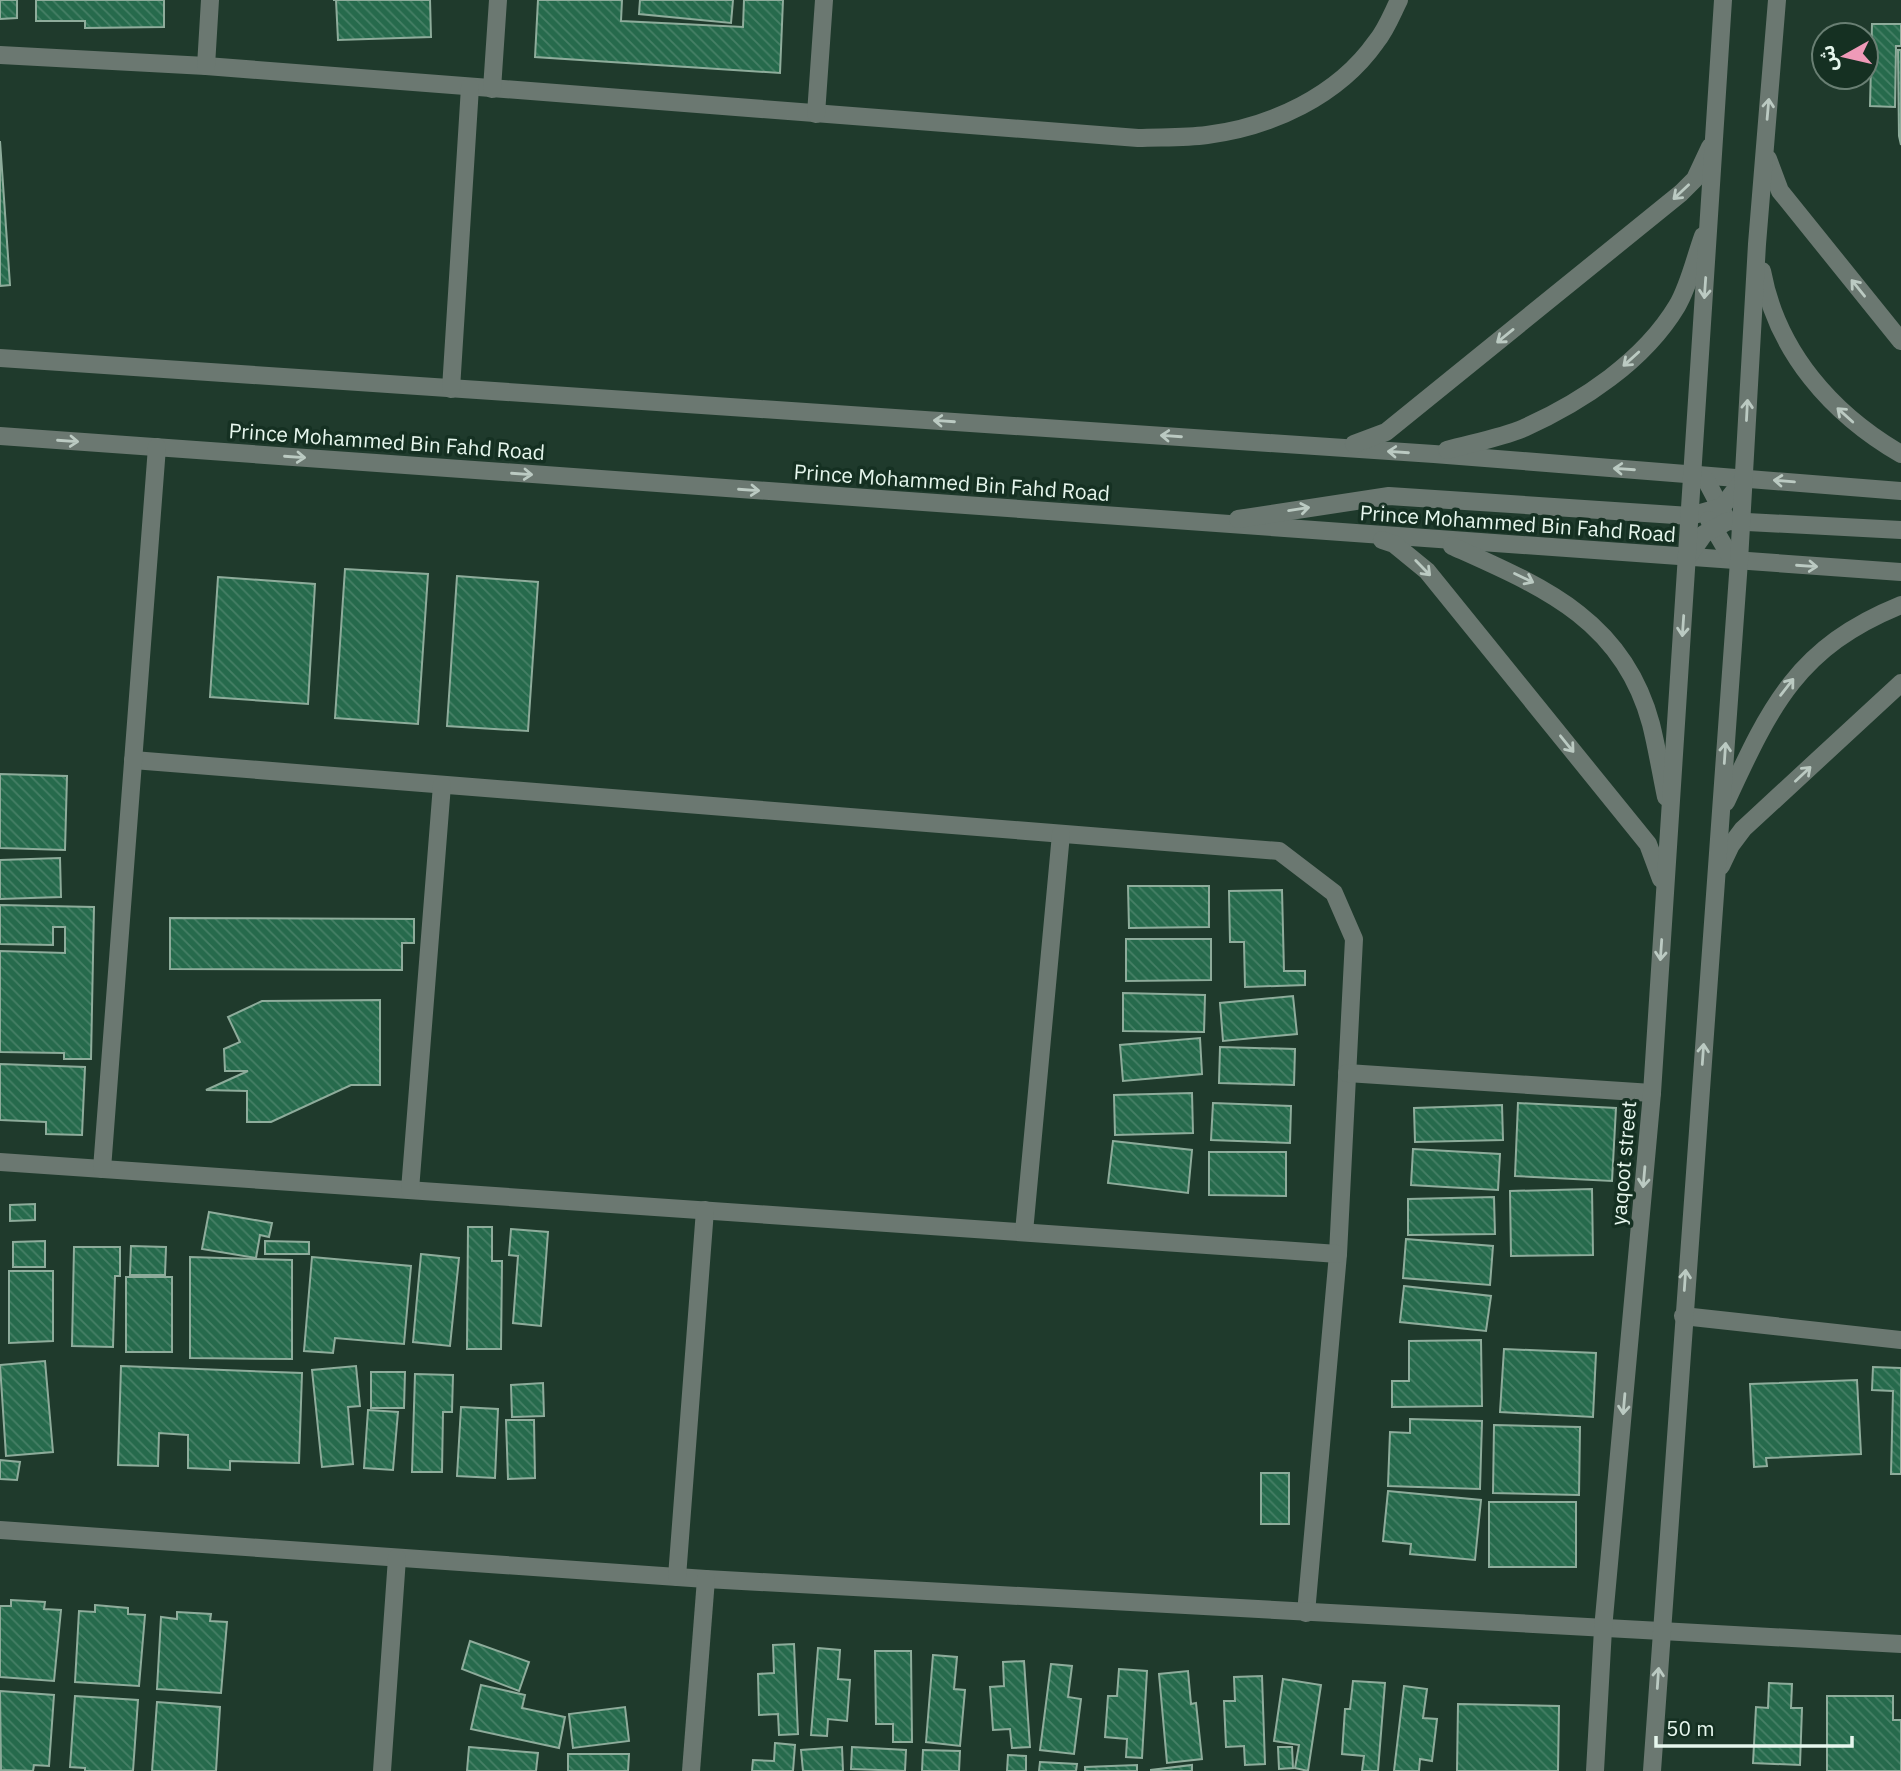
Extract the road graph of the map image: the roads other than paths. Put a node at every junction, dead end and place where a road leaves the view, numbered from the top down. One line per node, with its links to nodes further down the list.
1 (209, 0): 8 (street)
2 (498, 0): 10 (street)
3 (824, 0): 11 (street)
4 (1399, 0): 11 (street)
5 (1723, 0): 12 (street)
6 (1777, 0): 13 (street, one-way to 6)
7 (0, 55): 8 (street)
8 (206, 66): 9 (street)
9 (470, 87): 10 (street); 18 (street)
10 (492, 89): 11 (street)
11 (816, 114)
12 (1715, 134): 14 (street); 21 (street, one-way to 21)
13 (1765, 138): 15 (street); 16 (street, one-way to 13)
14 (1710, 216): 22 (street, one-way to 22); 24 (street, one-way to 24)
15 (1756, 244): 23 (street, one-way to 15); 25 (street, one-way to 15)
16 (1901, 341)
17 (0, 358): 18 (street)
18 (451, 389): 21 (street, one-way to 18)
19 (0, 436): 20 (street, Prince Mohammed Bin Fahd Road, one-way to 20)
20 (157, 447): 28 (street, Prince Mohammed Bin Fahd Road, one-way to 28); 37 (street)
21 (1333, 447): 22 (street, one-way to 21)
22 (1434, 454): 24 (street, one-way to 22)
23 (1901, 454)
24 (1693, 474): 25 (street); 27 (street); 27 (street)
25 (1744, 478): 26 (street, one-way to 25); 27 (street)
26 (1901, 491)
27 (1717, 518): 28 (street, one-way to 27); 29 (street); 32 (street); 33 (street); 33 (street)
28 (1207, 523): 30 (street, Prince Mohammed Bin Fahd Road)
29 (1901, 530)
30 (1365, 535): 31 (street, Prince Mohammed Bin Fahd Road); 43 (street, one-way to 43)
31 (1439, 540): 32 (street, Prince Mohammed Bin Fahd Road); 40 (street, one-way to 40)
32 (1688, 558): 33 (street, Prince Mohammed Bin Fahd Road); 40 (street, yaqoot street, one-way to 40)
33 (1739, 561): 34 (street, Prince Mohammed Bin Fahd Road, one-way to 34); 39 (street, one-way to 33)
34 (1901, 572)
35 (1901, 605): 39 (street, one-way to 35)
36 (1901, 683): 42 (street, one-way to 36)
37 (133, 760): 38 (street); 47 (street)
38 (442, 785): 41 (street); 48 (street)
39 (1721, 812): 42 (street)
40 (1670, 819): 43 (street, yaqoot street)
41 (1061, 834): 44 (street); 50 (street)
42 (1716, 883): 52 (street, one-way to 42)
43 (1665, 901): 45 (street, yaqoot street, one-way to 45)
44 (1347, 1073): 45 (street); 51 (street)
45 (1652, 1093): 59 (street, yaqoot street, one-way to 59)
46 (0, 1162): 47 (street)
47 (102, 1169): 48 (street)
48 (410, 1190): 49 (street)
49 (705, 1210): 50 (street); 56 (street)
50 (1024, 1232): 51 (street)
51 (1338, 1254): 58 (street)
52 (1683, 1316): 53 (street); 60 (street)
53 (1901, 1340)
54 (0, 1530): 55 (street)
55 (397, 1558): 56 (street); 62 (street)
56 (677, 1577): 57 (street)
57 (706, 1579): 58 (street); 63 (street)
58 (1306, 1613): 59 (street)
59 (1603, 1629): 60 (street); 64 (street, yaqoot street)
60 (1661, 1631): 61 (street); 65 (street, one-way to 60)
61 (1901, 1644)
62 (382, 1771)
63 (691, 1771)
64 (1595, 1771)
65 (1652, 1771)

